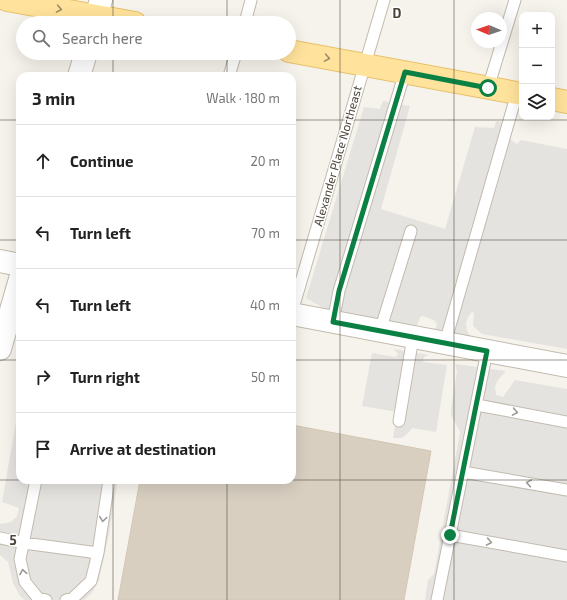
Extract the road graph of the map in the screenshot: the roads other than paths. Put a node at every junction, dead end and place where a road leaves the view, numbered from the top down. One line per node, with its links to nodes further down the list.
1 (7, 0): 5 (main road, one-way to 5)
2 (251, 0): 7 (lane)
3 (384, 0): 11 (lane, Alexander Place Northeast)
4 (515, 0): 15 (lane)
5 (97, 13): 6 (main road)
6 (108, 16)
7 (247, 16)
8 (296, 52): 11 (main road, one-way to 11)
9 (84, 60): 12 (street)
10 (234, 60): 13 (lane)
11 (365, 65): 14 (main road); 24 (lane, Alexander Place Northeast)
12 (80, 72)
13 (230, 72)
14 (405, 72): 15 (main road); 26 (lane)
15 (488, 88): 16 (main road)
16 (519, 93)
17 (519, 96): 29 (lane)
18 (555, 100): 19 (main road)
19 (567, 102)
20 (411, 231): 27 (lane)
21 (0, 261): 22 (street)
22 (16, 263)
23 (16, 293): 30 (street)
24 (296, 299)
25 (296, 314): 26 (street)
26 (333, 322): 27 (street)
27 (380, 331): 28 (street)
28 (413, 337): 29 (street); 34 (lane)
29 (445, 343): 31 (street)
30 (0, 349)
31 (487, 351): 32 (street); 33 (lane)
32 (567, 366)
33 (476, 405): 35 (lane, one-way to 35); 36 (lane)
34 (399, 421)
35 (567, 422)
36 (463, 472): 39 (lane, one-way to 36); 40 (lane)
37 (35, 484): 42 (lane)
38 (108, 484): 43 (lane, one-way to 43)
39 (567, 490)
40 (450, 535): 44 (lane, one-way to 44); 47 (lane)
41 (0, 538): 42 (lane)
42 (24, 543): 43 (lane); 45 (lane, one-way to 42)
43 (98, 553): 46 (lane)
44 (567, 556)
45 (46, 600)
46 (66, 600)
47 (437, 600)

